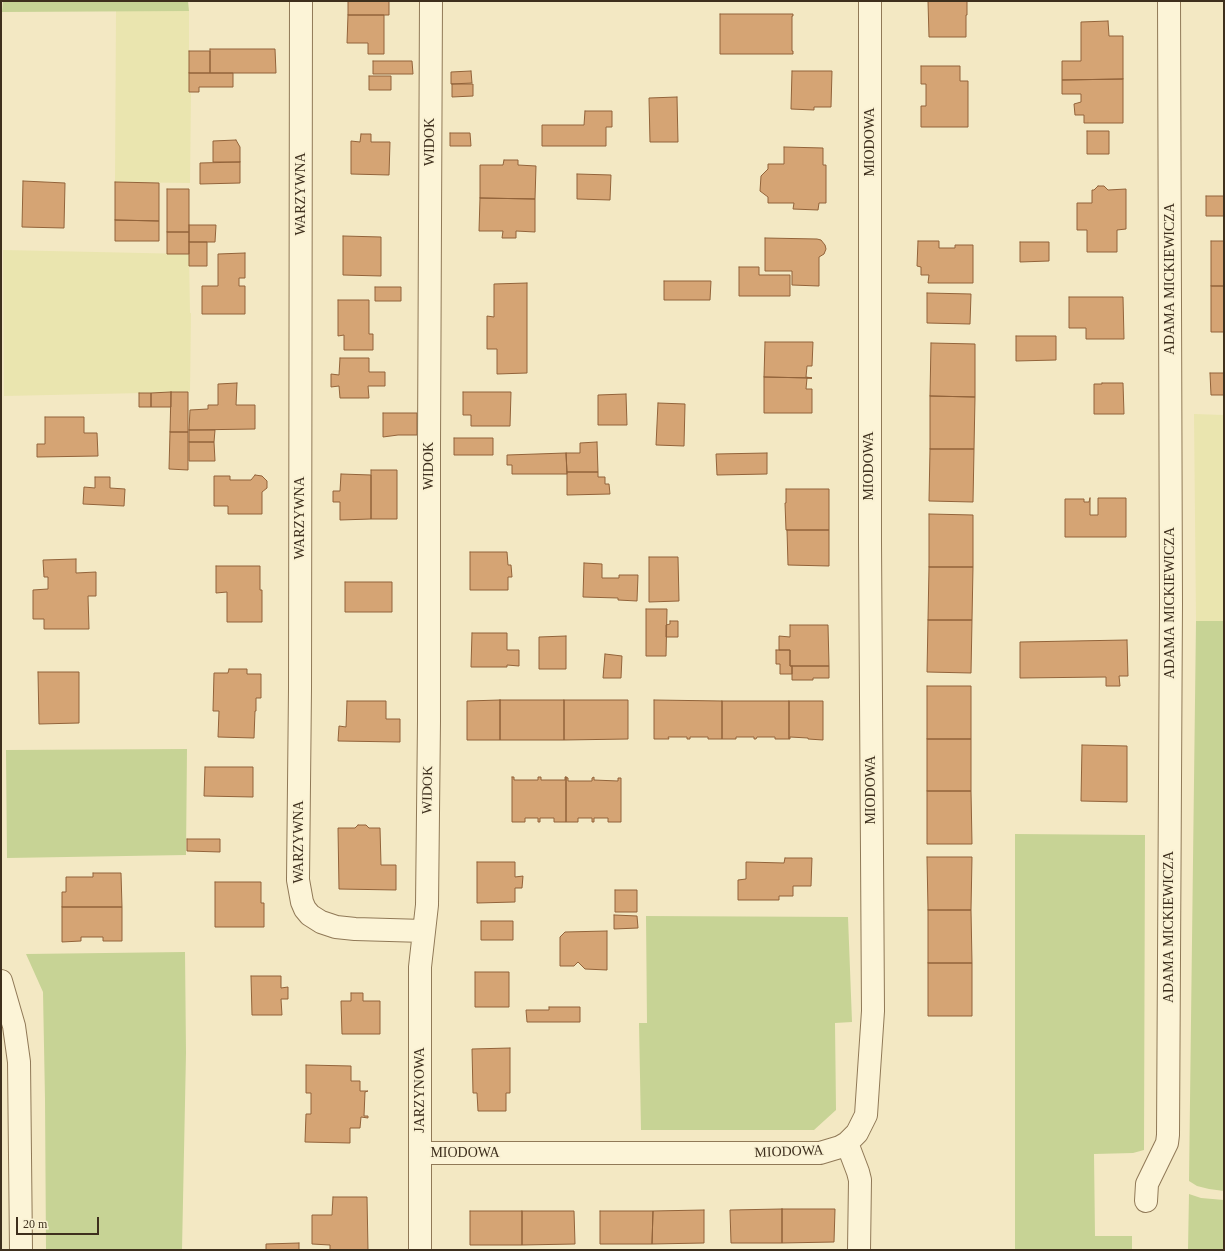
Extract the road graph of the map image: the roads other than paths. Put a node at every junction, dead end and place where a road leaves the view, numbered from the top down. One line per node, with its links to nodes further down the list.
1 (301, 1): 5 (street, WARZYWNA)
2 (431, 1): 5 (street, WIDOK)
3 (870, 1): 7 (street, MIODOWA)
4 (1169, 1): 9 (street, ADAMA MICKIEWICZA)
5 (424, 931): 8 (street, JARZYNOWA)
6 (1, 981): 10 (street)
7 (847, 1143): 8 (street, MIODOWA); 12 (street)
8 (420, 1153): 11 (street, JARZYNOWA)
9 (1146, 1201)
10 (21, 1250)
11 (420, 1250)
12 (859, 1250)

